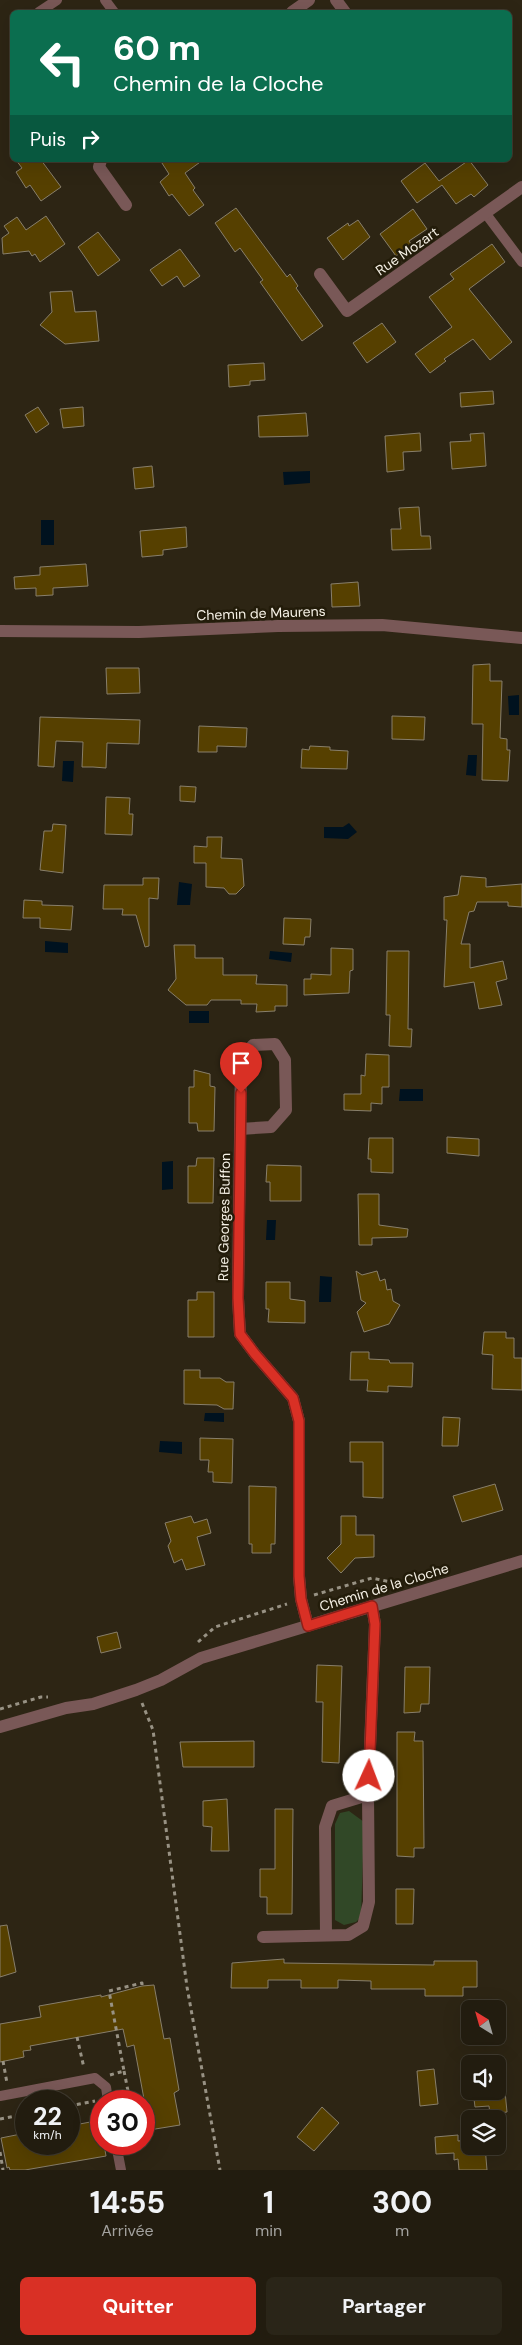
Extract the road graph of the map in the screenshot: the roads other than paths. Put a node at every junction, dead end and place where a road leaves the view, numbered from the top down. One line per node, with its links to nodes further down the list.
1 (57, 0): 3 (lane)
2 (309, 0): 4 (street)
3 (42, 10)
4 (295, 10)
5 (100, 162): 7 (street)
6 (522, 187): 8 (street, Rue Mozart)
7 (126, 205)
8 (486, 214): 9 (lane); 10 (street, Rue Mozart)
9 (522, 262)
10 (320, 274)
11 (0, 631): 12 (street, Chemin de Maurens)
12 (522, 638)
13 (240, 1129): 13 (street, Rue Georges Buffon); 16 (street, Rue Georges Buffon)
14 (522, 1561): 15 (street, Chemin de la Cloche)
15 (372, 1606): 16 (street, Chemin de la Cloche); 18 (street)
16 (308, 1626): 17 (street, Chemin de la Cloche)
17 (0, 1727)
18 (368, 1795): 19 (street); 19 (street)
19 (326, 1935): 20 (street)
20 (263, 1937)
21 (106, 2090): 22 (lane)
22 (4, 2095)
23 (118, 2155): 24 (lane)
24 (121, 2170)

